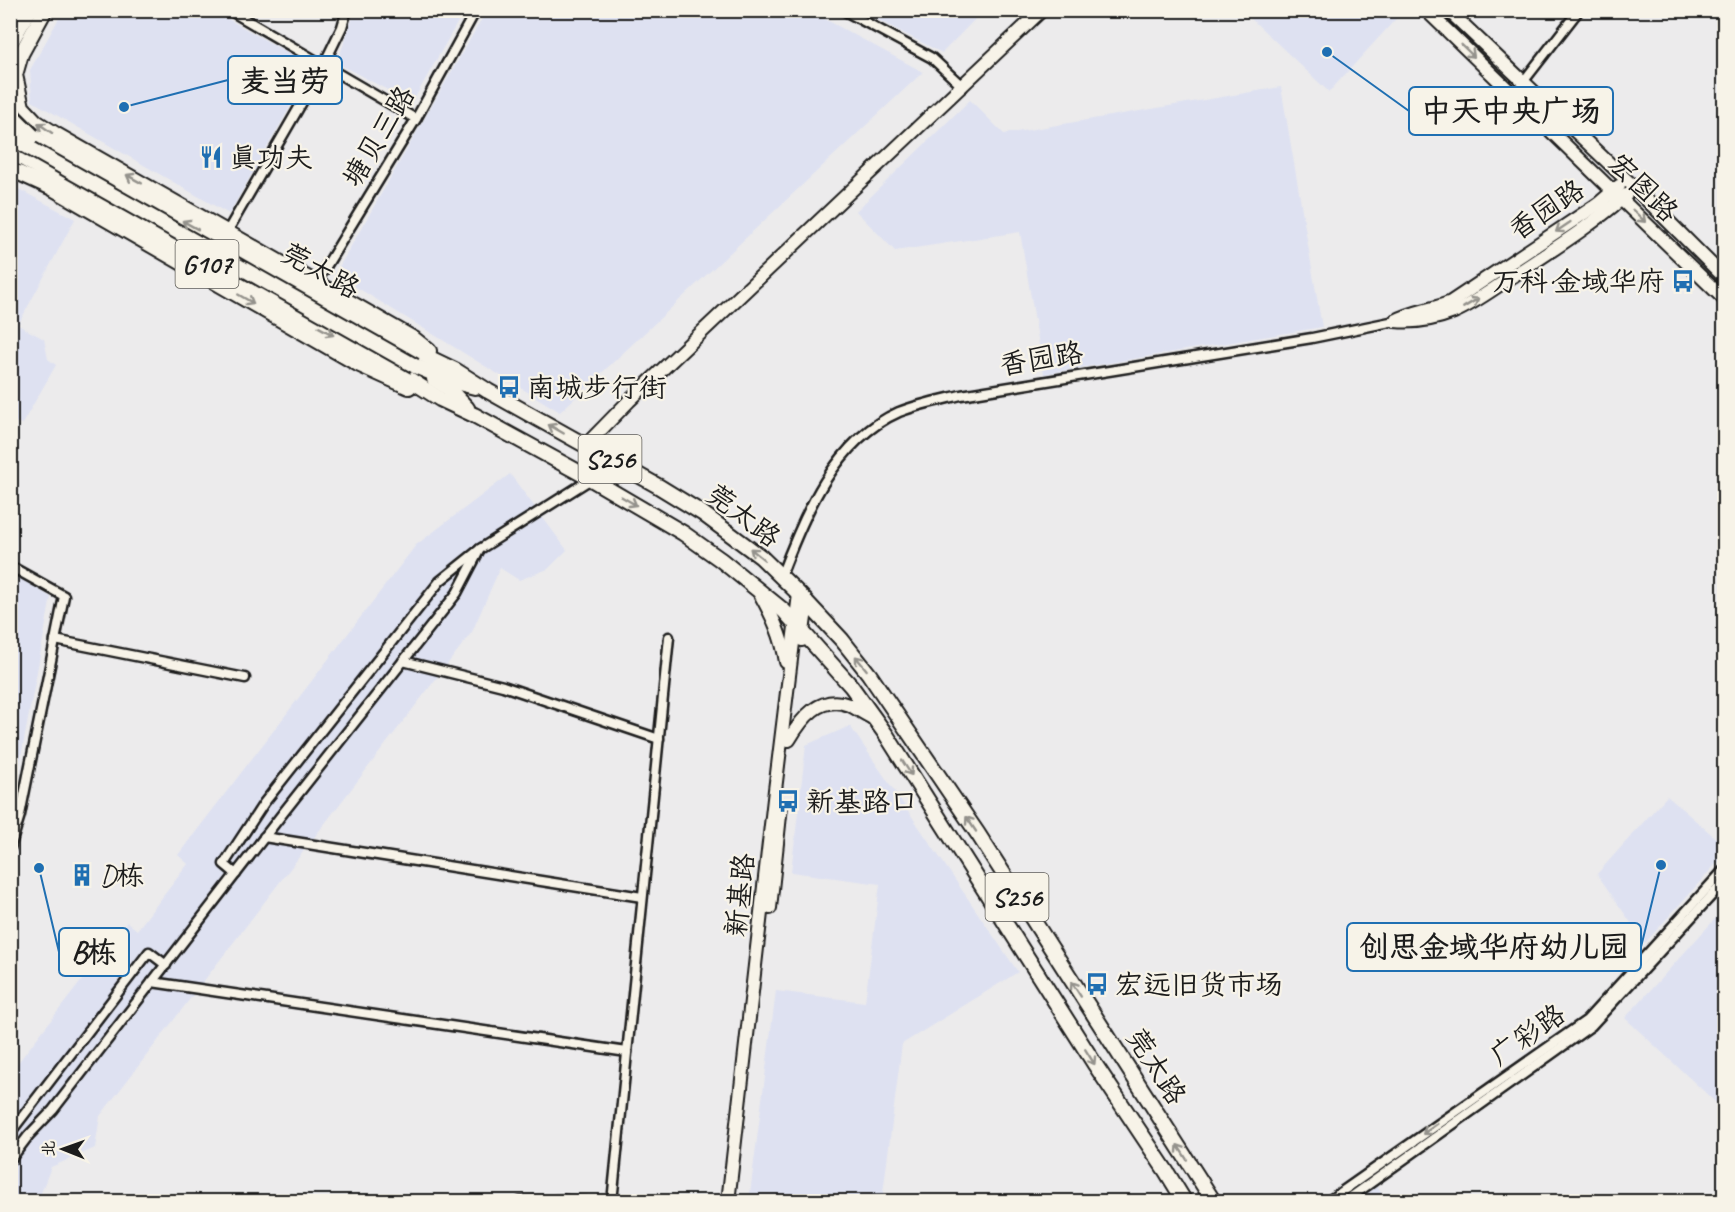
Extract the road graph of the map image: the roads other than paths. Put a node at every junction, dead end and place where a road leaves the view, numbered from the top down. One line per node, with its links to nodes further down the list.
1 (20, 10): 12 (highway)
2 (29, 10): 13 (highway)
3 (45, 10): 16 (main road)
4 (229, 10): 14 (street)
5 (347, 10): 14 (street)
6 (476, 10): 19 (street, 塘贝三路)
7 (843, 10): 17 (street)
8 (1042, 10): 17 (street)
9 (1426, 10): 26 (street, 宏图路, one-way to 26)
10 (1448, 10): 15 (street, 宏图路)
11 (1579, 10): 15 (street)
12 (10, 27)
13 (10, 44)
14 (323, 66): 19 (street); 27 (street)
15 (1523, 82): 25 (street, 宏图路)
16 (14, 85): 23 (main road); 27 (main road, one-way to 16)
17 (963, 87): 38 (street)
18 (10, 112): 21 (highway, bridge)
19 (416, 119): 29 (street, 塘贝三路)
20 (10, 123): 21 (main road, 莞太路, bridge)
21 (32, 136): 34 (main road, 莞太路 / S256, one-way to 21)
22 (10, 137): 32 (main road, bridge)
23 (13, 152): 33 (main road, 莞太路 / G107, one-way to 33)
24 (10, 171): 36 (main road, one-way to 36)
25 (1631, 184): 26 (street, 香园路); 28 (street, 宏图路)
26 (1617, 195): 30 (street, 宏图路, one-way to 30); 31 (street, 香园路)
27 (227, 232): 29 (main road)
28 (1723, 274)
29 (316, 283): 34 (main road)
30 (1725, 299)
31 (1395, 321): 42 (street, 香园路)
32 (415, 366): 35 (main road); 37 (main road)
33 (395, 370): 36 (main road, 莞太路 / S256)
34 (455, 370): 35 (main road, 莞太路 / S256)
35 (488, 391): 38 (main road, 莞太路 / S256, one-way to 35)
36 (440, 399): 37 (main road, 莞太路 / S256)
37 (474, 415): 39 (main road, 莞太路 / S256)
38 (585, 446): 42 (main road, 莞太路 / S256, one-way to 38)
39 (591, 479): 40 (street); 43 (main road, 莞太路 / S256, one-way to 43)
40 (480, 549): 48 (street); 57 (street)
41 (10, 566): 47 (street)
42 (781, 576): 44 (main road, 莞太路 / S256)
43 (757, 589): 45 (main road, 莞太路 / S256); 50 (street)
44 (803, 598): 45 (street, 新基路); 71 (main road, 莞太路 / S256, one-way to 44)
45 (799, 628): 50 (street, 新基路); 51 (main road, 莞太路 / S256); 53 (street, 新基路)
46 (669, 637): 52 (street)
47 (55, 640): 49 (street); 55 (street)
48 (403, 661): 52 (street); 54 (street)
49 (245, 678)
50 (788, 681): 68 (street, 新基路)
51 (875, 719): 53 (street); 70 (main road, 莞太路 / S256, one-way to 70)
52 (659, 739): 59 (street)
53 (789, 740): 69 (street, 新基路)
54 (264, 837): 57 (street); 59 (street)
55 (10, 848)
56 (1725, 870): 72 (street, 广彩路, one-way to 72)
57 (236, 874): 60 (street)
58 (1725, 882): 73 (street, 广彩路)
59 (642, 897): 62 (street)
60 (166, 965): 61 (street); 63 (street)
61 (152, 982): 62 (street); 64 (street)
62 (627, 1052): 67 (street)
63 (10, 1133)
64 (10, 1160)
65 (520, 1202): 66 (street)
66 (586, 1202)
67 (612, 1202)
68 (728, 1202)
69 (737, 1202)
70 (1185, 1202)
71 (1214, 1202)
72 (1326, 1202)
73 (1344, 1202)

